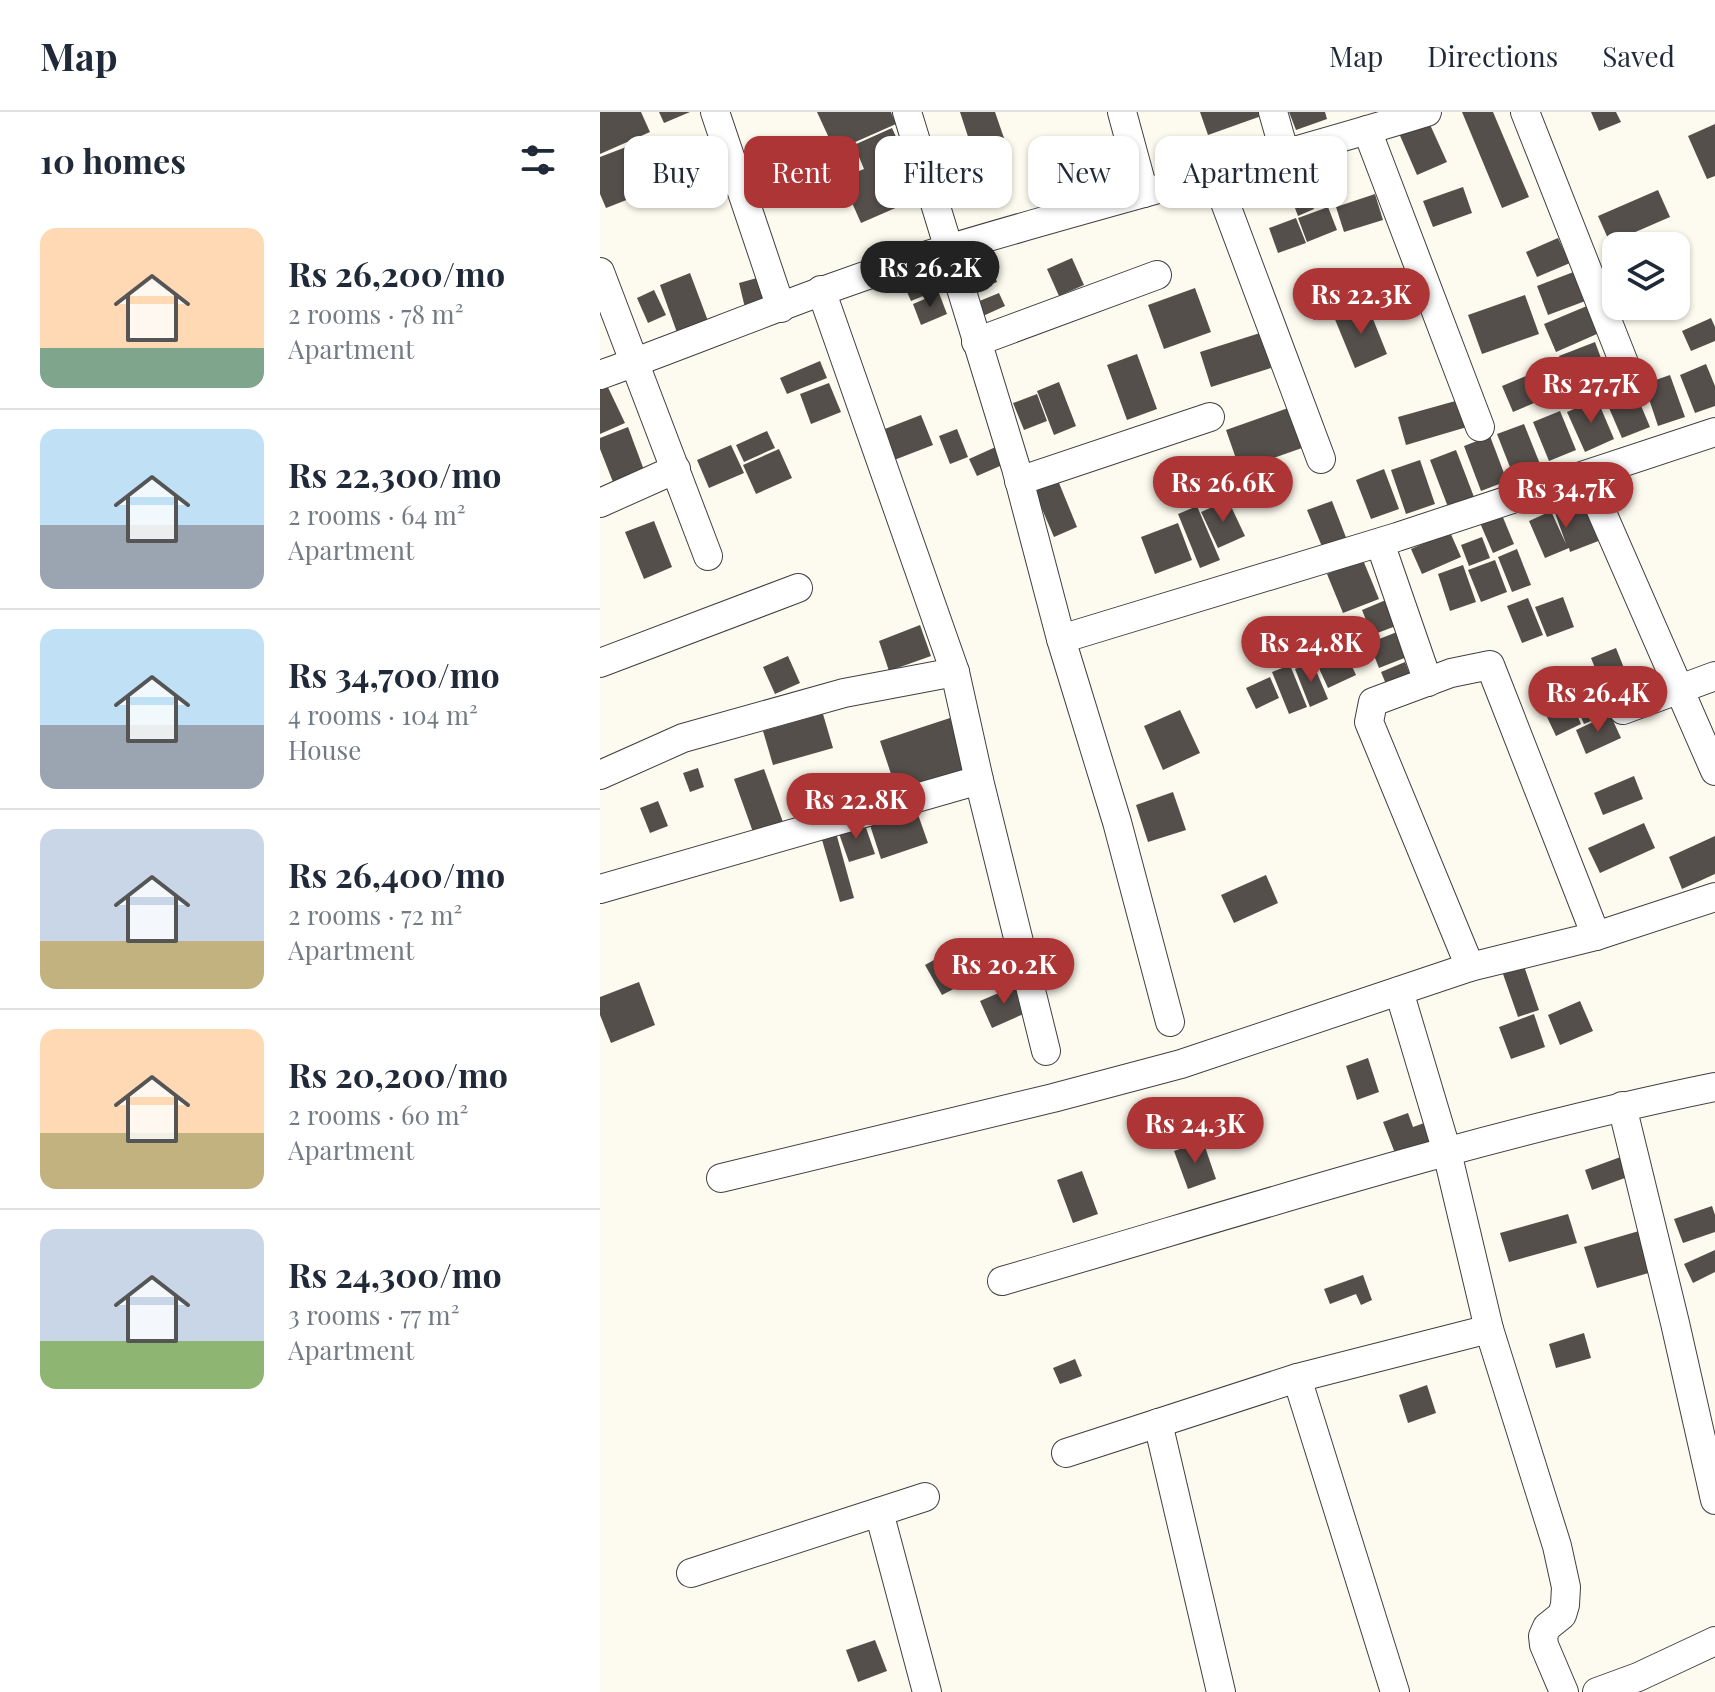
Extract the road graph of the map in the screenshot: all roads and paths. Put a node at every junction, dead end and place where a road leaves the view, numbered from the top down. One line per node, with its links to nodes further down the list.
1 (715, 112): 17 (street)
2 (907, 112): 13 (street)
3 (1122, 112): 11 (street)
4 (1273, 112): 8 (street)
5 (1427, 112): 7 (street)
6 (1525, 112): 20 (street)
7 (1367, 130): 9 (street); 23 (street)
8 (1280, 136)
9 (1346, 136)
10 (1155, 190): 11 (street)
11 (1144, 193): 13 (street)
12 (1227, 208): 25 (street)
13 (947, 249): 16 (street); 18 (street)
14 (600, 272): 19 (street)
15 (1157, 275): 18 (street)
16 (821, 290): 17 (street); 35 (street)
17 (781, 308): 19 (street)
18 (976, 342): 28 (street)
19 (636, 362): 21 (street); 26 (street)
20 (1624, 363)
21 (600, 375)
22 (1210, 417): 28 (street)
23 (1480, 427)
24 (1715, 432): 27 (street)
25 (1321, 459)
26 (676, 469): 29 (street); 31 (street)
27 (1586, 476): 30 (street); 38 (street)
28 (1019, 481): 33 (street)
29 (600, 503)
30 (1380, 543): 33 (street); 37 (street)
31 (708, 556)
32 (798, 588): 34 (street)
33 (1061, 639): 48 (street)
34 (600, 663)
35 (955, 672): 41 (street); 42 (street)
36 (1715, 676): 38 (street)
37 (1428, 682): 45 (street); 46 (street)
38 (1680, 688): 39 (street); 40 (street)
39 (1623, 710)
40 (1715, 771)
41 (600, 775)
42 (979, 780): 43 (street); 49 (street)
43 (600, 889)
44 (1715, 897): 45 (street)
45 (1596, 936): 46 (street)
46 (1470, 967): 47 (street)
47 (1399, 991): 52 (street); 53 (street)
48 (1170, 1022)
49 (1046, 1051)
50 (1715, 1087): 51 (street)
51 (1622, 1106): 52 (street); 59 (street)
52 (1447, 1152): 54 (street); 55 (street)
53 (721, 1178)
54 (1002, 1281)
55 (1489, 1329): 56 (street); 68 (street)
56 (1297, 1378): 57 (street); 67 (street)
57 (1158, 1423): 58 (street); 66 (street)
58 (1066, 1453)
59 (1711, 1464): 61 (street)
60 (925, 1497): 62 (street)
61 (1715, 1500)
62 (879, 1512): 63 (street); 65 (street)
63 (691, 1573)
64 (1715, 1641): 69 (street)
65 (927, 1692)
66 (1221, 1692)
67 (1395, 1692)
68 (1564, 1692)
69 (1597, 1692)

